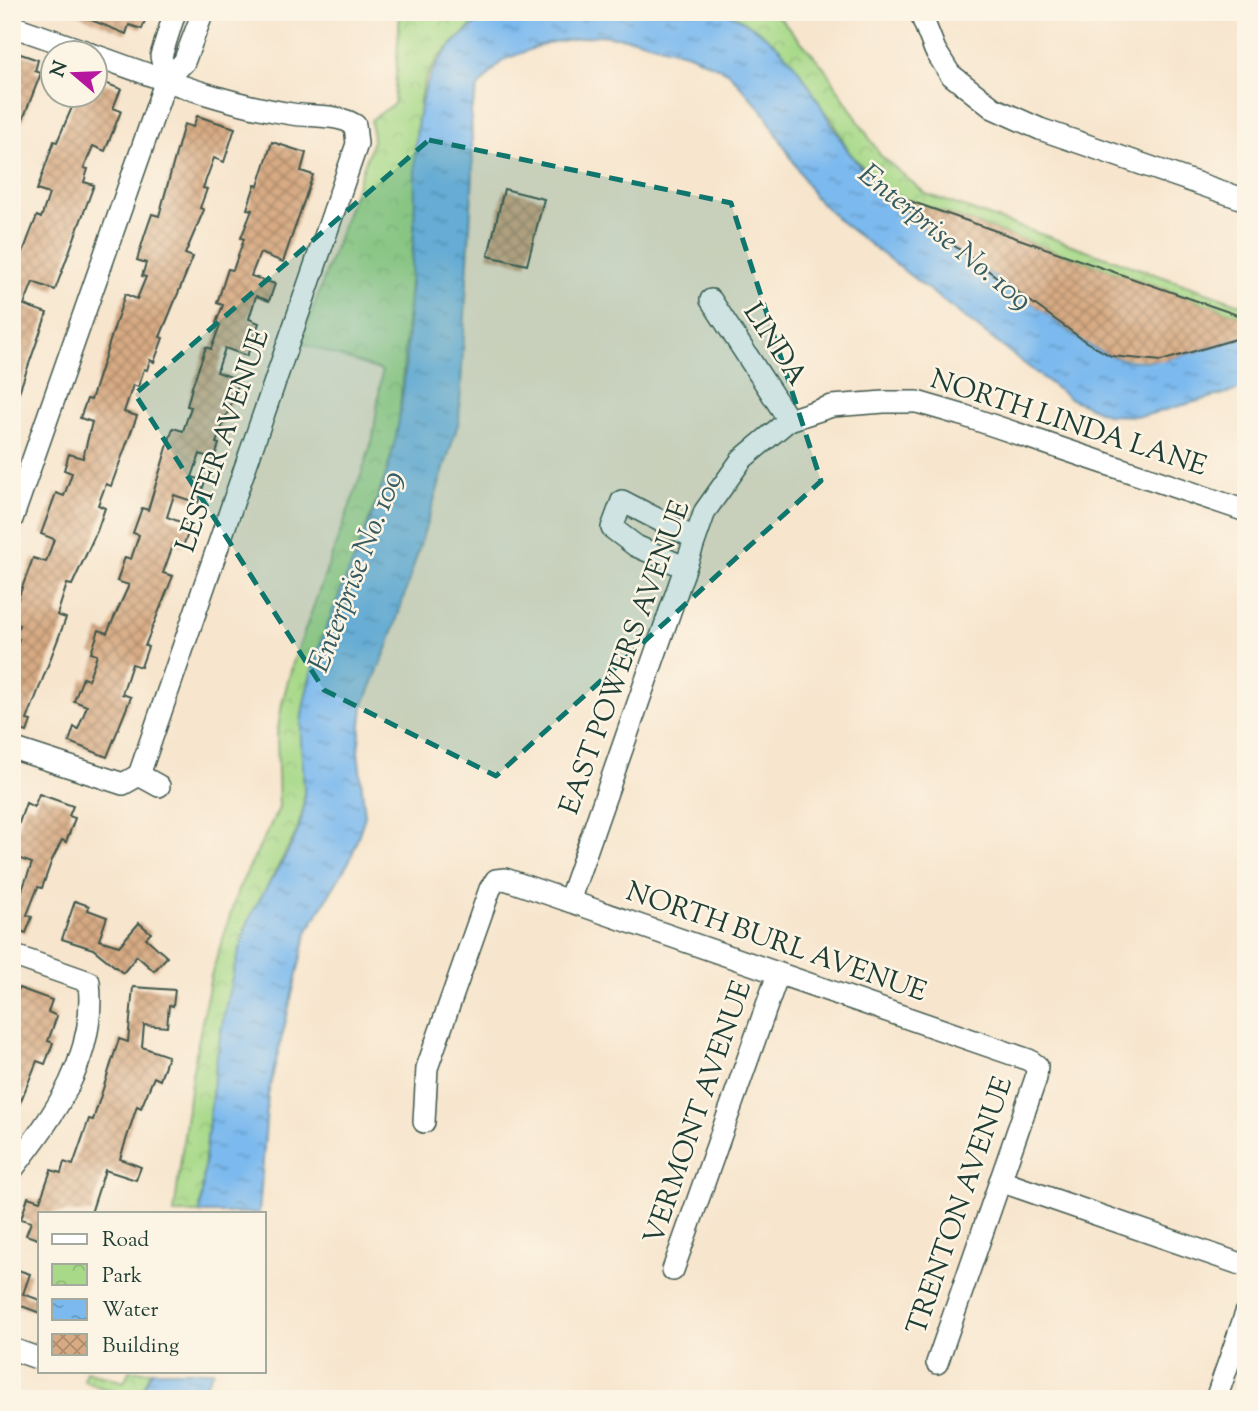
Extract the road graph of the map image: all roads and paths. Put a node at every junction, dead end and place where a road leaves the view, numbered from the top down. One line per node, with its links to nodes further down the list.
1 (174, 12): 7 (street)
2 (203, 12): 7 (street)
3 (920, 12): 8 (street)
4 (12, 26): 5 (street)
5 (47, 38)
6 (108, 60): 7 (street)
7 (166, 80): 12 (street); 16 (street, LESTER AVENUE)
8 (1246, 200)
9 (711, 300): 10 (street, LINDA)
10 (789, 420): 11 (street, NORTH LINDA LANE); 13 (street, EAST POWERS AVENUE)
11 (1246, 511)
12 (12, 519)
13 (694, 538): 14 (street, EAST POWERS AVENUE); 14 (street)
14 (684, 567): 18 (street, EAST POWERS AVENUE)
15 (12, 748): 16 (street)
16 (139, 775): 17 (street)
17 (159, 786)
18 (569, 901): 20 (street, NORTH BURL AVENUE); 22 (street, NORTH BURL AVENUE)
19 (12, 956): 23 (street)
20 (778, 974): 21 (street, NORTH BURL AVENUE); 26 (street, VERMONT AVENUE)
21 (1037, 1066): 24 (street, TRENTON AVENUE)
22 (424, 1122)
23 (12, 1170)
24 (1000, 1181): 25 (street); 30 (street, TRENTON AVENUE)
25 (1246, 1266)
26 (674, 1270)
27 (1246, 1313): 31 (street)
28 (12, 1349): 29 (street)
29 (38, 1358)
30 (937, 1363)
31 (1216, 1399)

